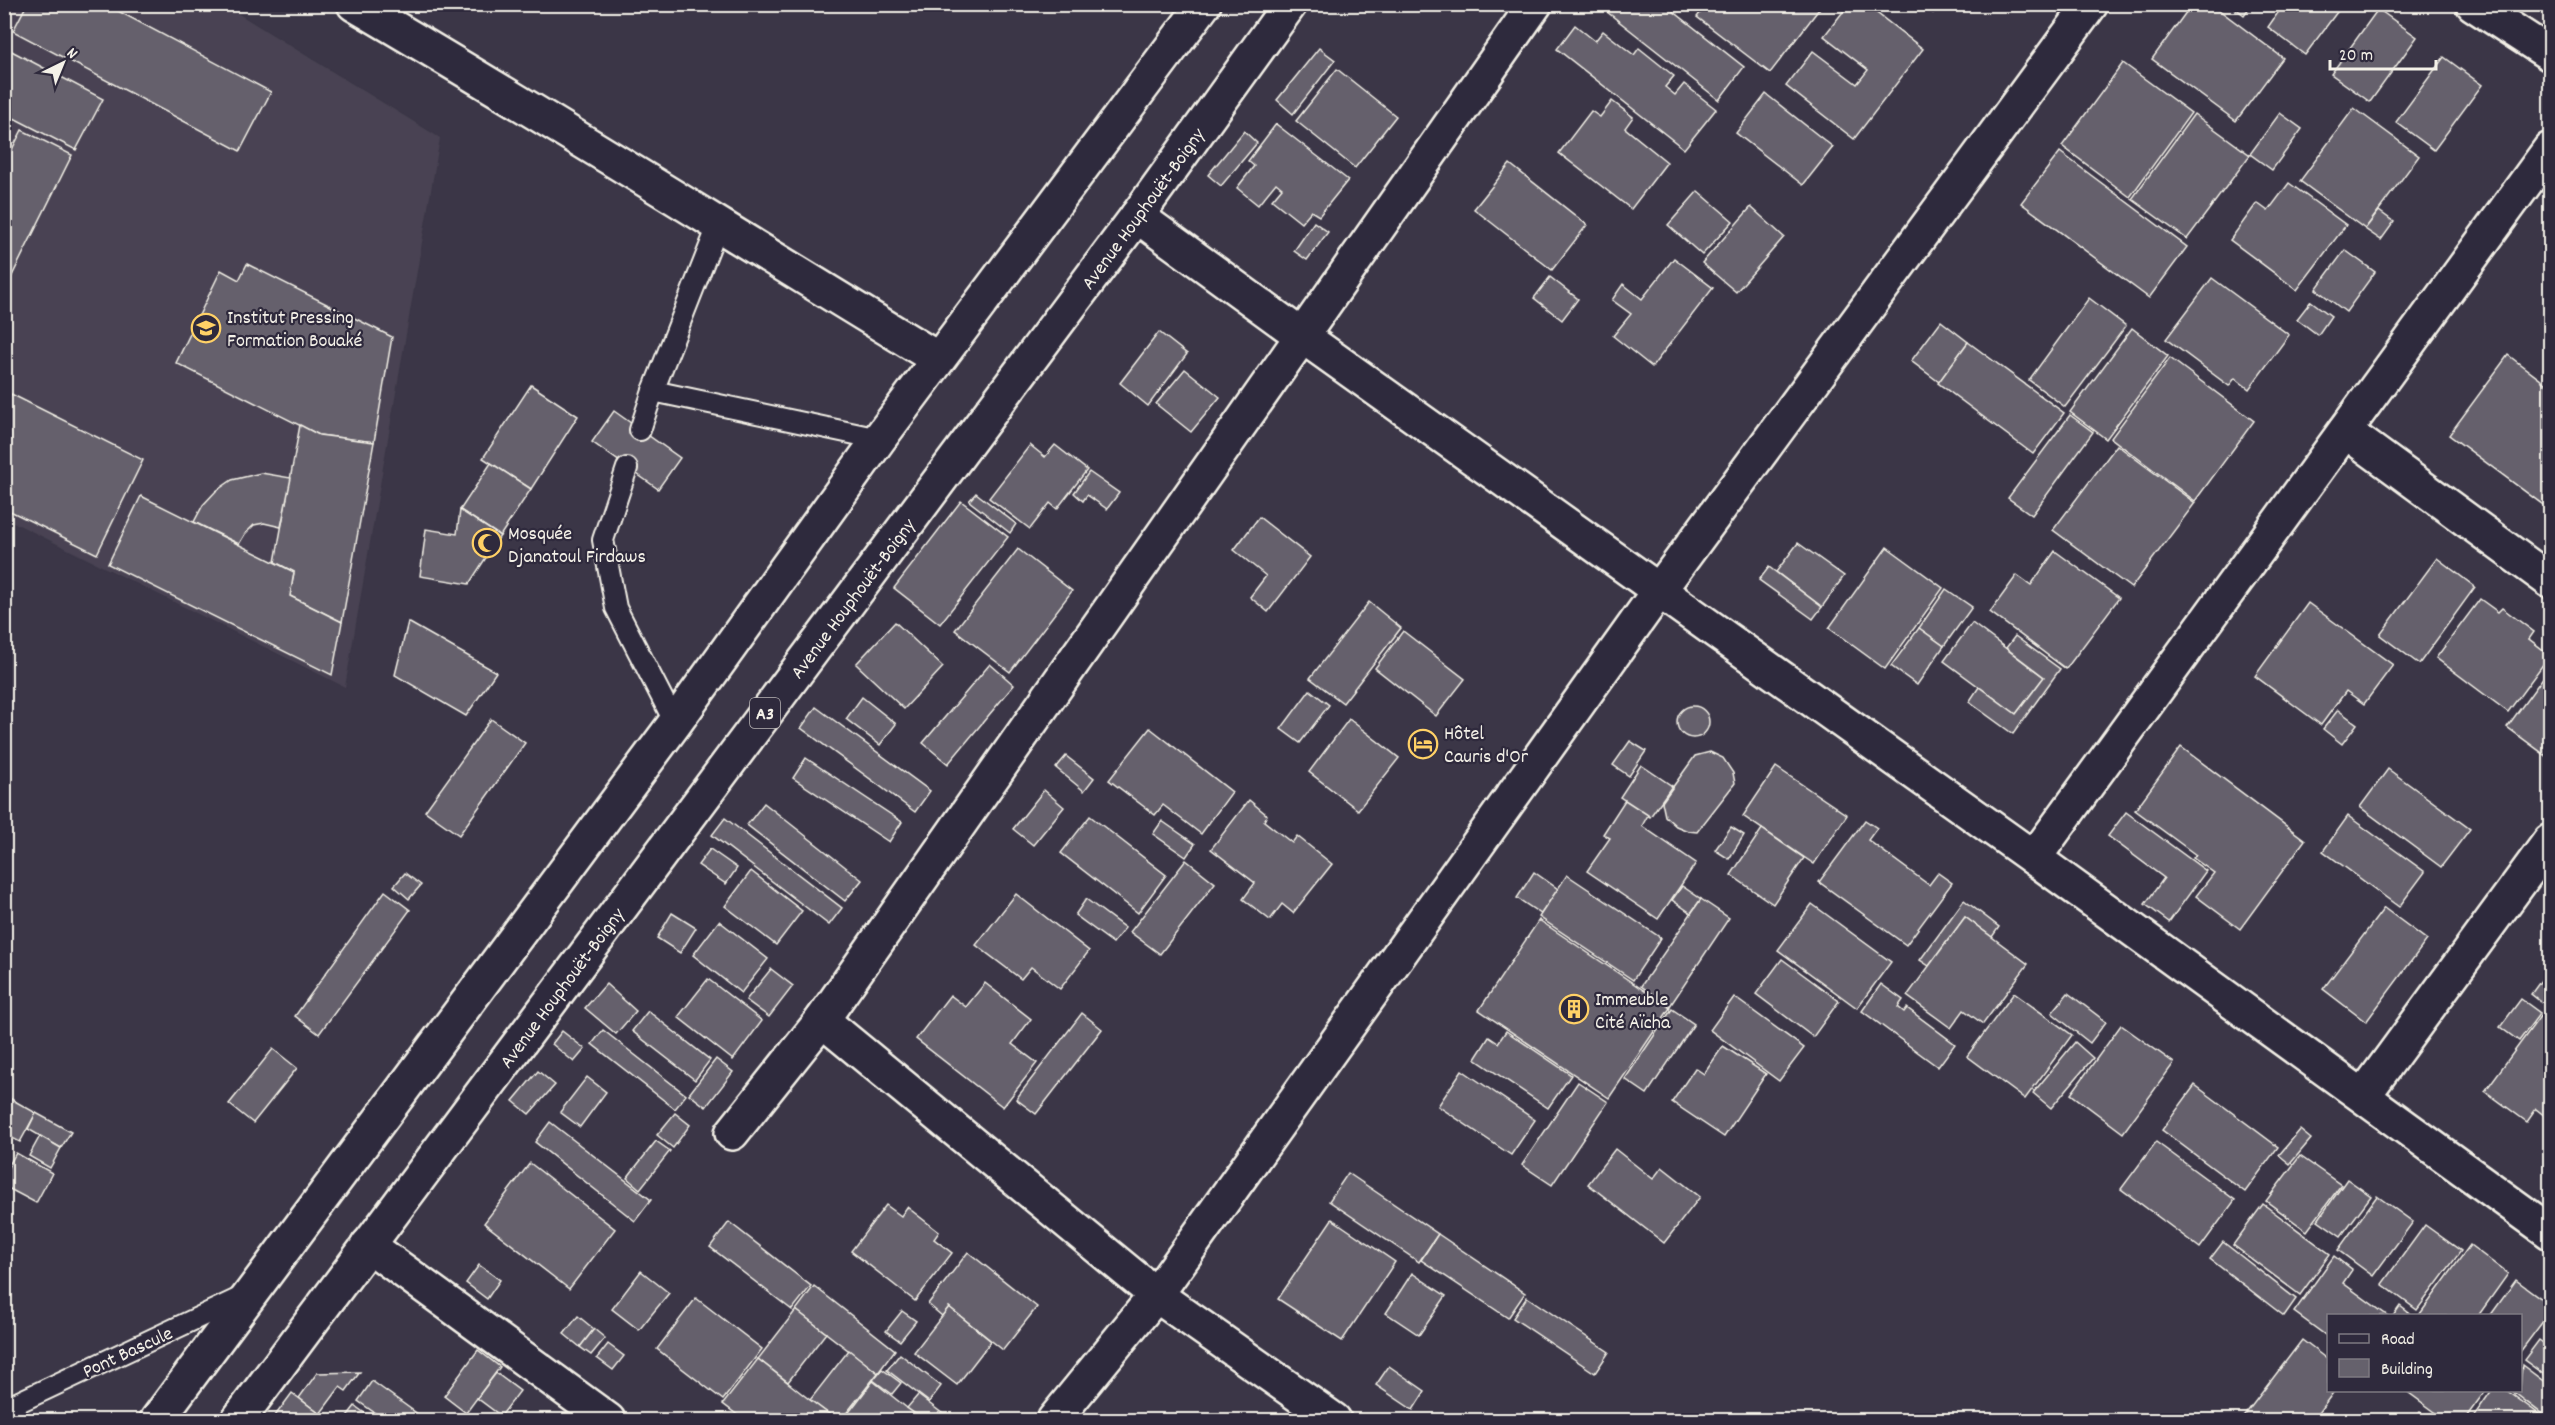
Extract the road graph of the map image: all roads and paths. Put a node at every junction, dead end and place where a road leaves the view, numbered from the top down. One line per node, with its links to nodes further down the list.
1 (354, 4): 10 (main road)
2 (1204, 4): 12 (main road)
3 (1290, 4): 9 (main road, Avenue Houphouët-Boigny / A3)
4 (1535, 4): 11 (main road)
5 (2091, 4): 19 (main road)
6 (2473, 4): 7 (main road)
7 (2550, 54)
8 (2550, 149): 15 (main road)
9 (1137, 216): 11 (main road); 27 (main road, Avenue Houphouët-Boigny / A3)
10 (718, 226): 12 (main road); 13 (lane)
11 (1302, 336): 19 (main road); 23 (main road)
12 (938, 359): 16 (main road)
13 (653, 391): 14 (lane); 16 (lane)
14 (640, 430)
15 (2345, 431): 18 (main road); 22 (main road)
16 (879, 439): 20 (main road)
17 (627, 468): 20 (lane)
18 (2550, 581)
19 (1659, 589): 22 (main road); 29 (main road)
20 (675, 723): 28 (main road)
21 (2550, 841): 24 (main road)
22 (2034, 858): 24 (main road)
23 (822, 1020): 25 (main road); 29 (main road)
24 (2364, 1095): 26 (main road)
25 (732, 1133)
26 (2550, 1232)
27 (368, 1245): 32 (main road, Avenue Houphouët-Boigny / A3); 33 (main road)
28 (249, 1293): 30 (lane, Pont Bascule); 31 (main road)
29 (1156, 1295): 34 (main road); 35 (main road)
30 (4, 1409)
31 (157, 1420)
32 (238, 1420)
33 (608, 1420)
34 (1054, 1420)
35 (1334, 1420)

